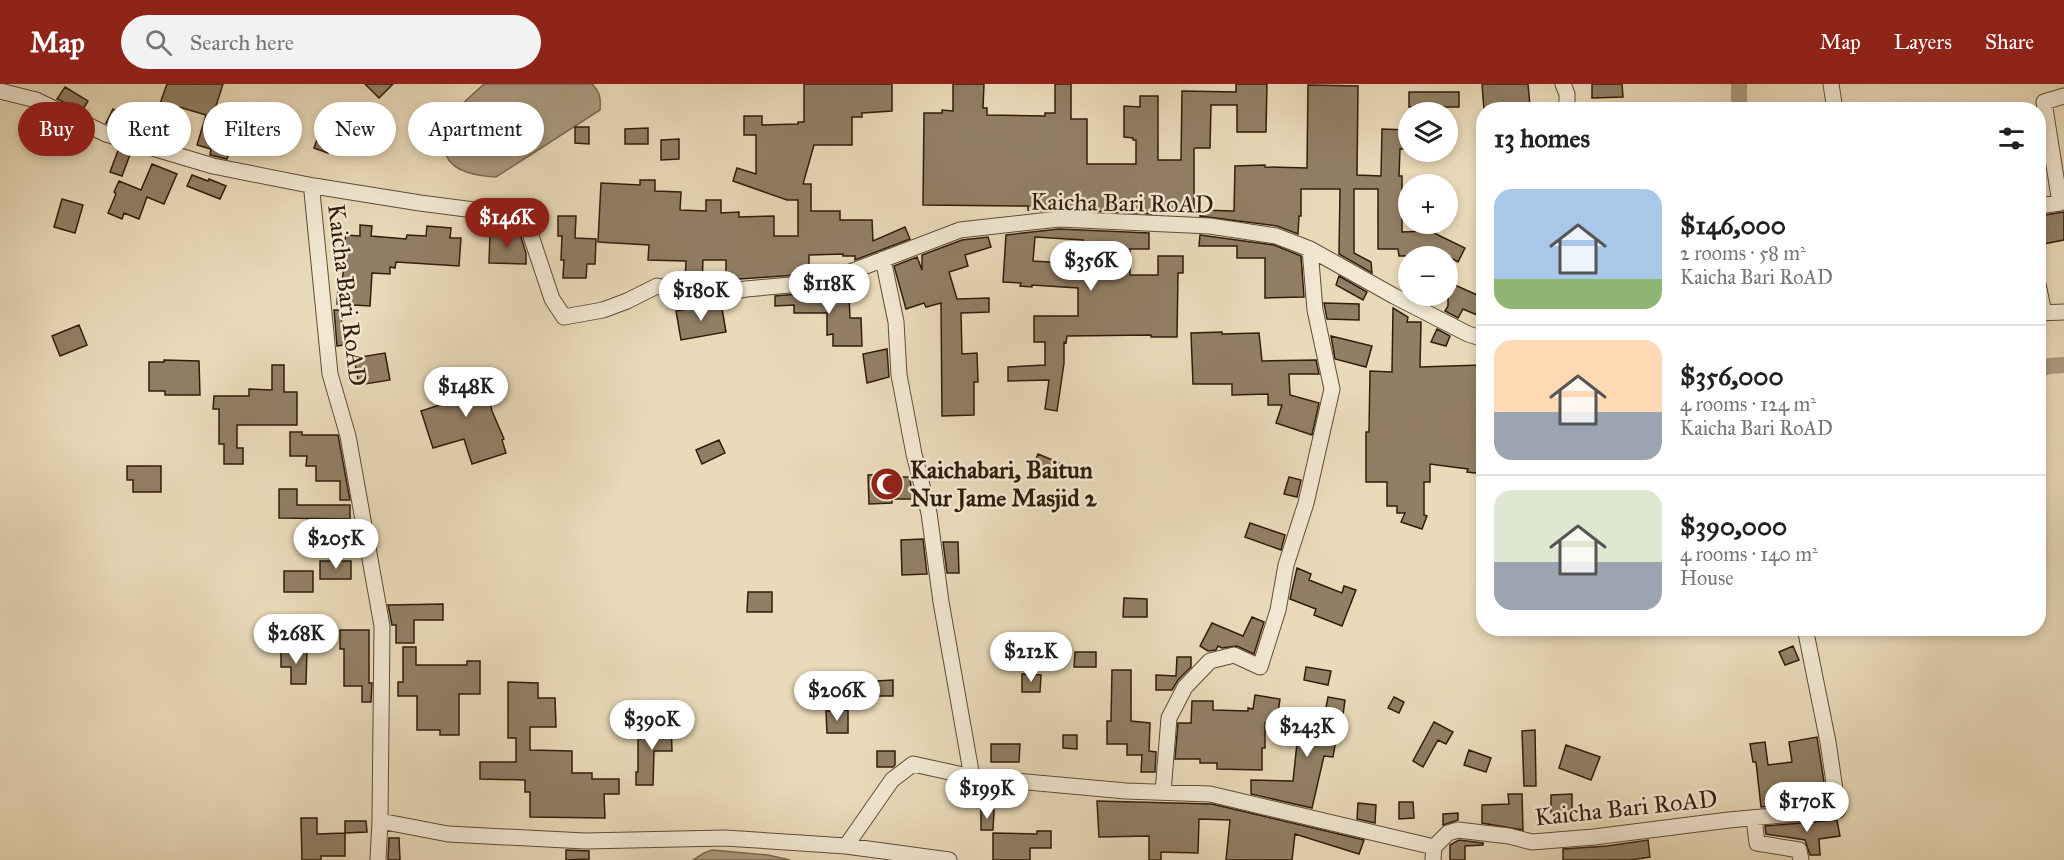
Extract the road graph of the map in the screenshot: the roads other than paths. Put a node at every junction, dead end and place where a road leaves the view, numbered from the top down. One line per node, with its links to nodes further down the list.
1 (1563, 84): 5 (street)
2 (1831, 84): 6 (street)
3 (0, 91): 9 (street)
4 (2064, 96): 7 (street)
5 (1567, 102)
6 (1834, 102)
7 (2044, 102)
8 (2046, 113): 10 (street)
9 (314, 186): 13 (street, Kaicha Bari RoAD); 21 (street, Kaicha Bari RoAD)
10 (2062, 203): 11 (street)
11 (2046, 205)
12 (1310, 249): 13 (street, Kaicha Bari RoAD); 16 (street, Kaicha Bari RoAD); 19 (street)
13 (883, 258): 18 (street)
14 (2064, 312): 15 (street)
15 (2046, 313)
16 (1476, 336)
17 (1807, 636): 20 (street, Kaicha Bari RoAD)
18 (972, 777): 19 (street); 22 (street)
19 (1163, 792): 23 (street)
20 (1754, 818): 23 (street, Kaicha Bari RoAD); 26 (street)
21 (380, 821): 22 (street); 24 (street, Kaicha Bari RoAD)
22 (846, 846): 25 (street)
23 (1433, 853)
24 (378, 860)
25 (950, 860)
26 (1801, 860)

